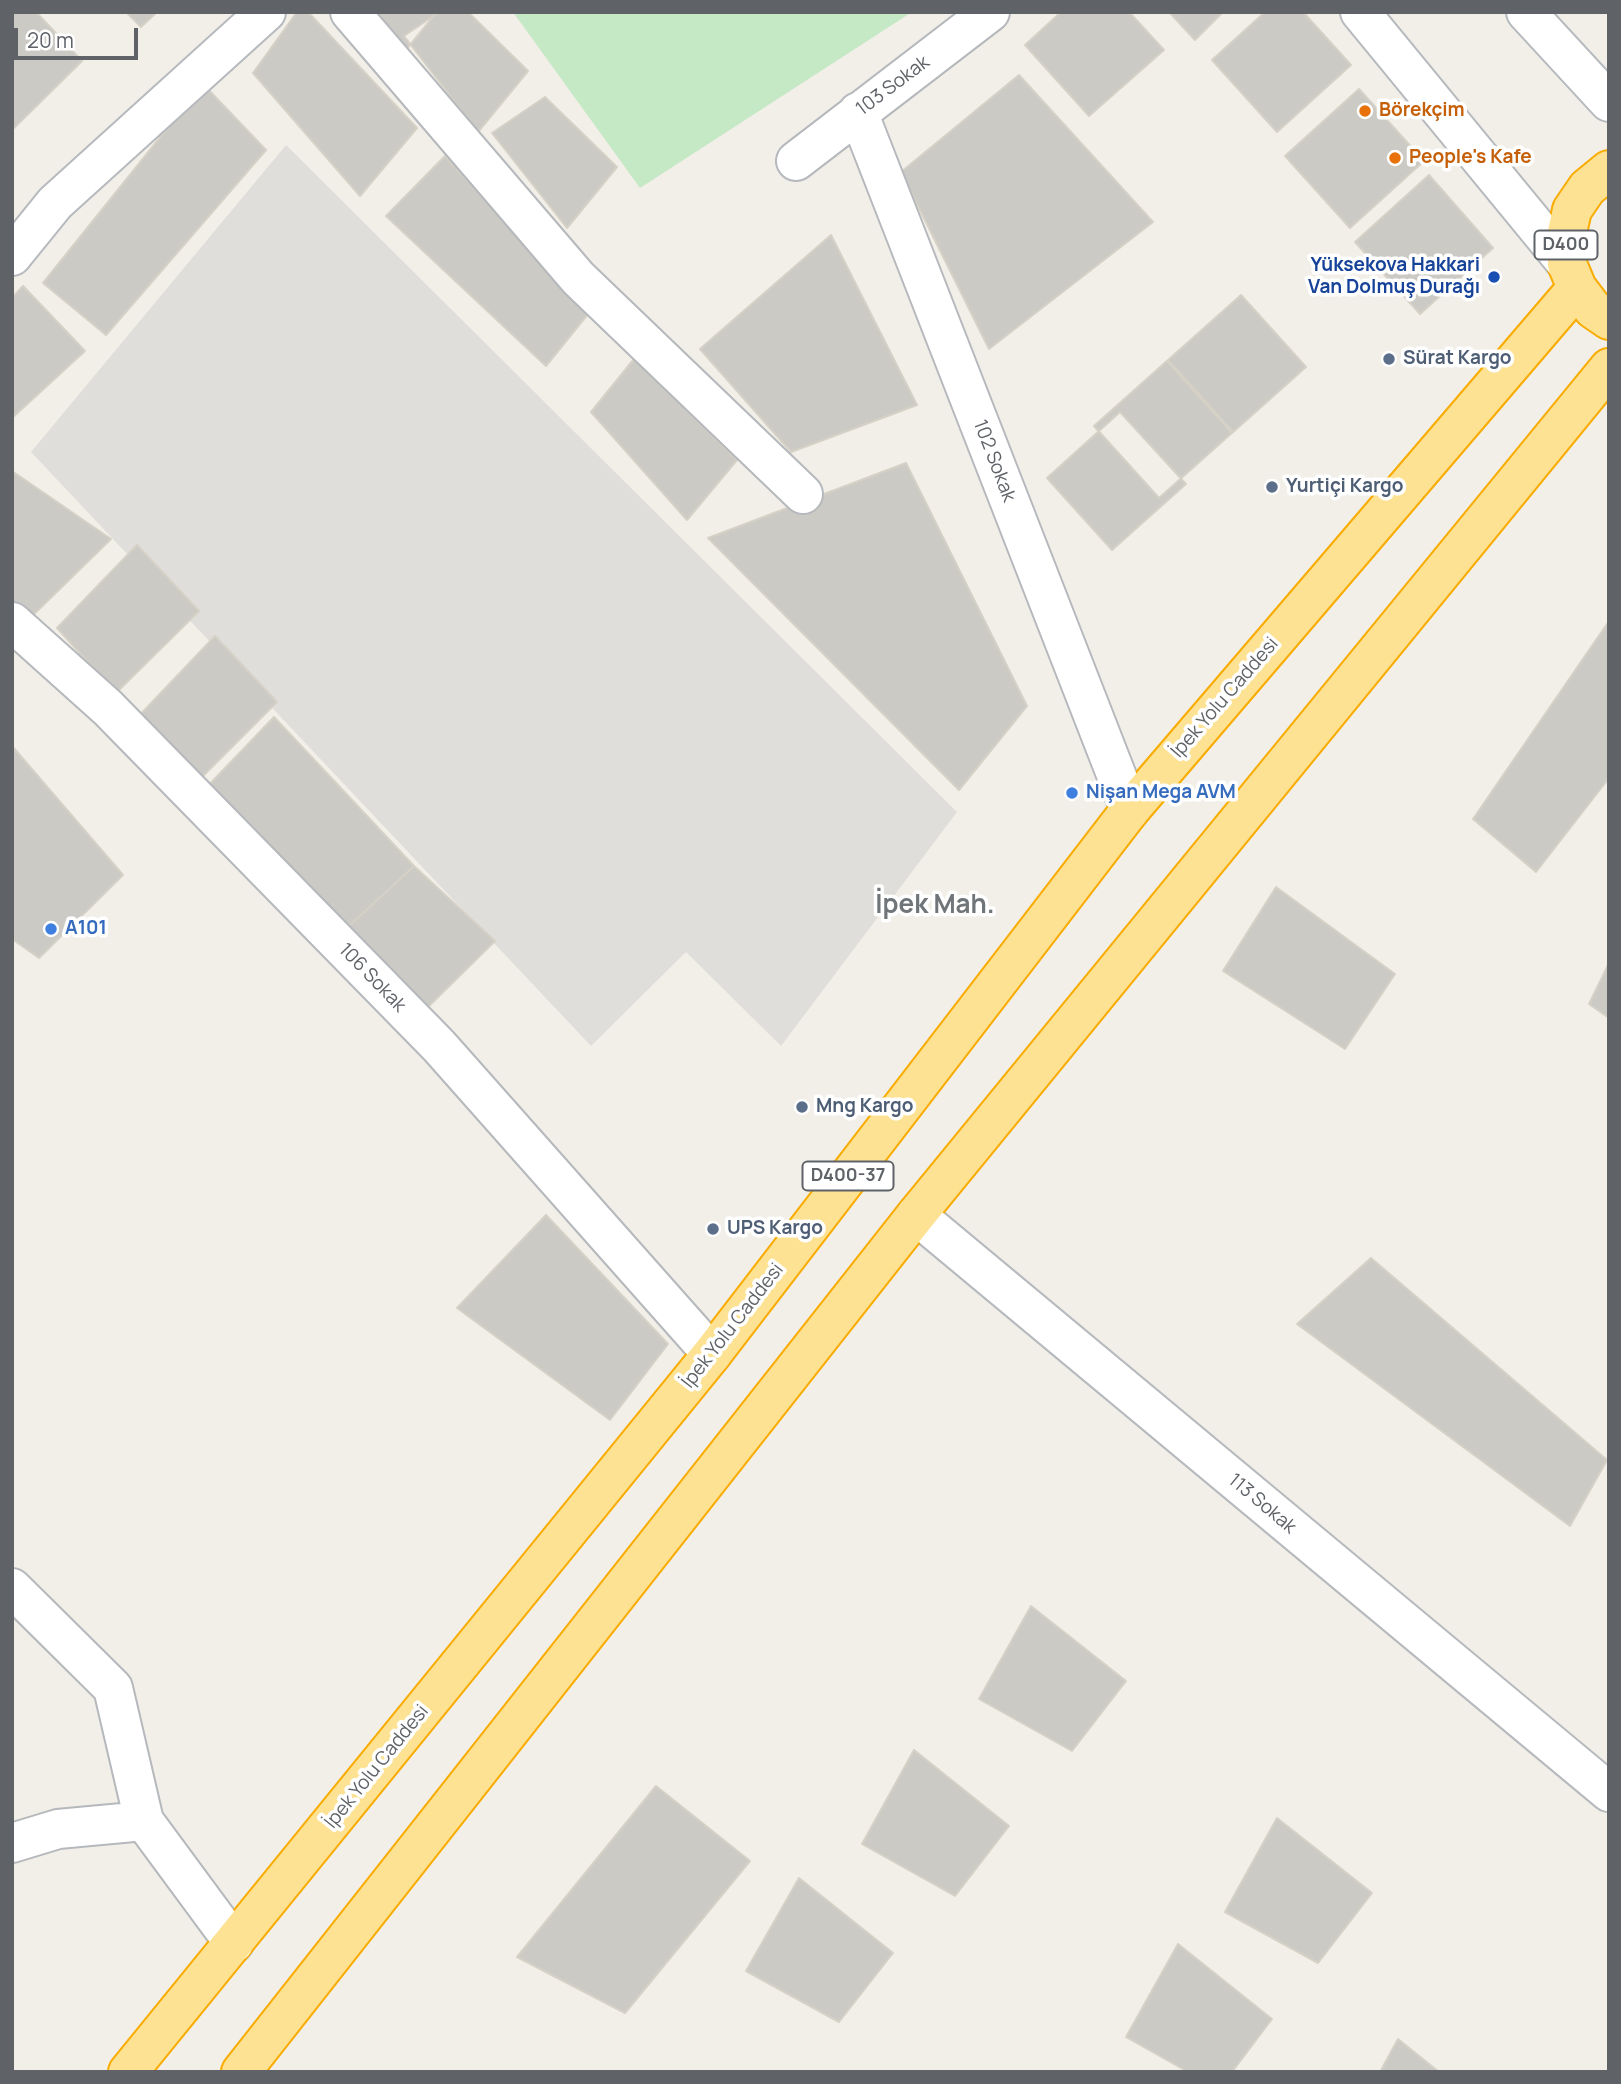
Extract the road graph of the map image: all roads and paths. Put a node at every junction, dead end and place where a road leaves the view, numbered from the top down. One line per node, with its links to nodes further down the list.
1 (266, 12): 10 (street)
2 (350, 12): 14 (street)
3 (990, 12): 7 (street, 103 Sokak)
4 (1360, 12): 11 (street)
5 (1526, 12): 6 (street)
6 (1609, 102)
7 (858, 113): 8 (street, 103 Sokak); 16 (street, 102 Sokak)
8 (796, 161)
9 (1609, 170): 11 (highway, D400)
10 (12, 256)
11 (1572, 276): 12 (highway, D400); 16 (highway, İpek Yolu Caddesi / D400-37)
12 (1609, 320)
13 (1609, 368): 17 (highway)
14 (803, 494)
15 (12, 622): 18 (street, 106 Sokak)
16 (1130, 810): 18 (highway, İpek Yolu Caddesi / D400-37)
17 (916, 1216): 20 (street, 113 Sokak); 25 (highway)
18 (712, 1353): 23 (highway, İpek Yolu Caddesi / D400-37)
19 (12, 1588): 21 (street)
20 (1609, 1792)
21 (144, 1821): 22 (street); 23 (street)
22 (12, 1843)
23 (234, 1943): 24 (highway, İpek Yolu Caddesi / D400-37)
24 (128, 2072)
25 (241, 2072)

